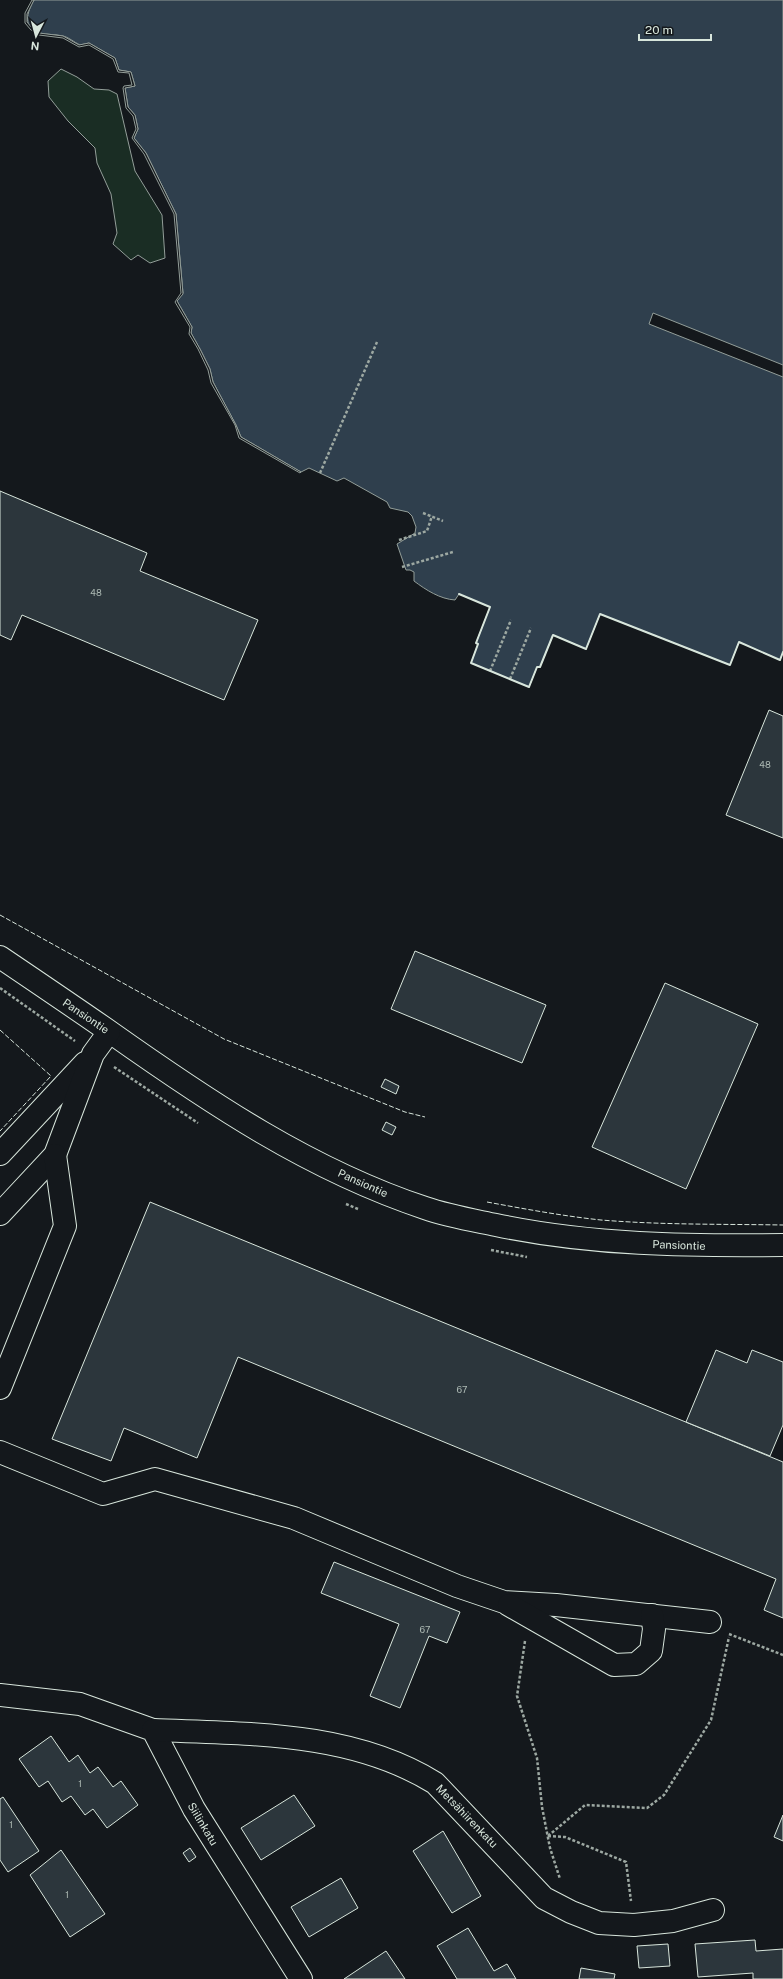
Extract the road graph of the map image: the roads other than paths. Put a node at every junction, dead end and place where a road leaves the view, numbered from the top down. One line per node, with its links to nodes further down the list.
1 (0, 957): 2 (street, Pansiontie)
2 (109, 1032): 3 (street); 7 (street, Pansiontie)
3 (94, 1054): 4 (street); 5 (street)
4 (0, 1154)
5 (55, 1155): 6 (street); 8 (street)
6 (0, 1214)
7 (783, 1245)
8 (0, 1388)
9 (0, 1452): 10 (street)
10 (504, 1602): 11 (street); 11 (street)
11 (652, 1615): 12 (street)
12 (710, 1622)
13 (0, 1695): 14 (street)
14 (153, 1730): 15 (street, Metsähiirenkatu); 16 (street, Siilinkatu)
15 (712, 1910)
16 (301, 1979)

